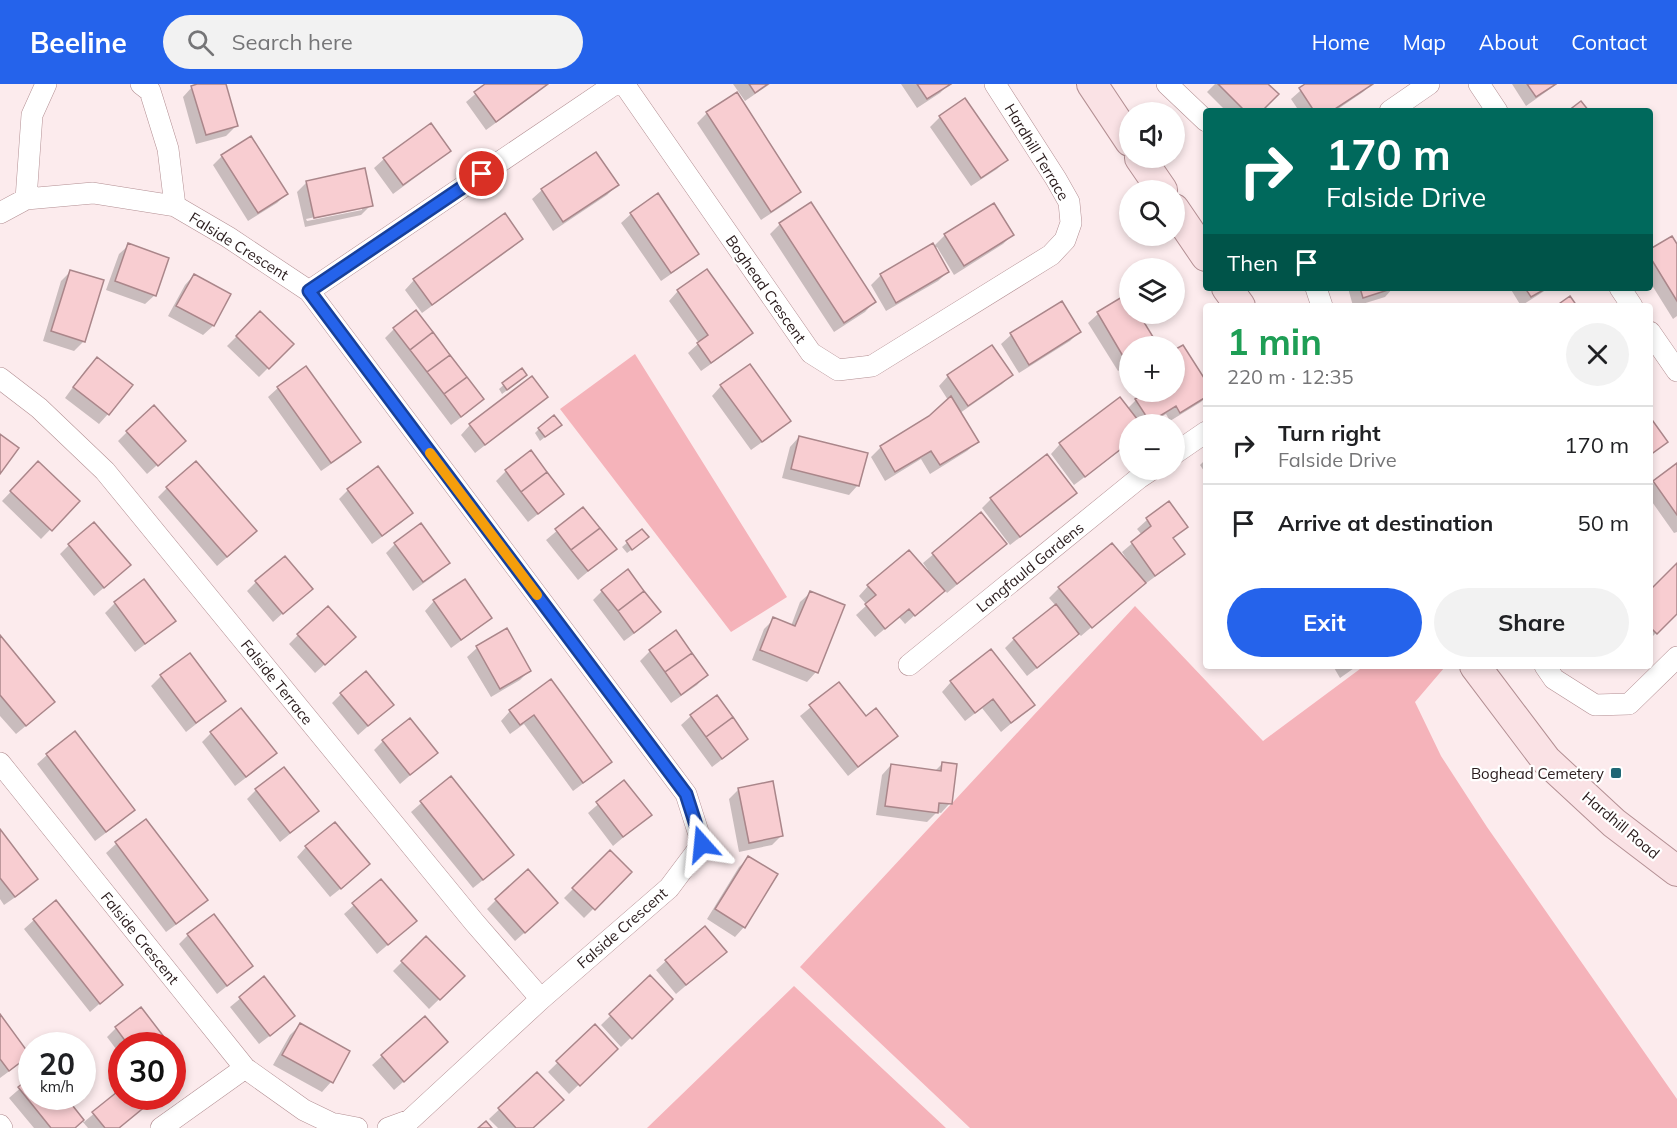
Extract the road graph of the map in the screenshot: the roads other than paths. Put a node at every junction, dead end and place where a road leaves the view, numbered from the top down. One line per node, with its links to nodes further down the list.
1 (46, 84): 14 (street)
2 (141, 84): 15 (street)
3 (615, 84): 20 (street)
4 (624, 84): 17 (street, Boghead Crescent)
5 (995, 84): 17 (street, Hardhill Terrace)
6 (1092, 84): 13 (main road)
7 (1167, 84): 12 (street)
8 (1429, 84): 10 (street)
9 (1479, 84): 11 (street)
10 (1394, 108)
11 (1495, 108)
12 (1203, 118)
13 (1119, 124)
14 (26, 199): 15 (street, Falside Crescent); 16 (street, Falside Crescent)
15 (175, 206): 20 (street, Falside Crescent)
16 (0, 213)
17 (1071, 223)
18 (1185, 223): 19 (main road)
19 (1203, 246)
20 (309, 291): 33 (street, Falside Crescent)
21 (1653, 336): 22 (street)
22 (1677, 371)
23 (0, 378): 33 (street, Falside Terrace)
24 (1203, 434): 25 (street)
25 (1185, 446)
26 (1135, 480): 28 (street, Langfauld Gardens)
27 (1677, 657): 30 (street)
28 (909, 665)
29 (1477, 669): 32 (main road, Hardhill Road)
30 (1547, 669)
31 (0, 763): 34 (street, Falside Crescent)
32 (1677, 871)
33 (541, 999): 37 (street, Falside Crescent)
34 (245, 1068): 35 (street); 36 (street, Falside Crescent)
35 (161, 1128)
36 (357, 1128)
37 (388, 1128)

